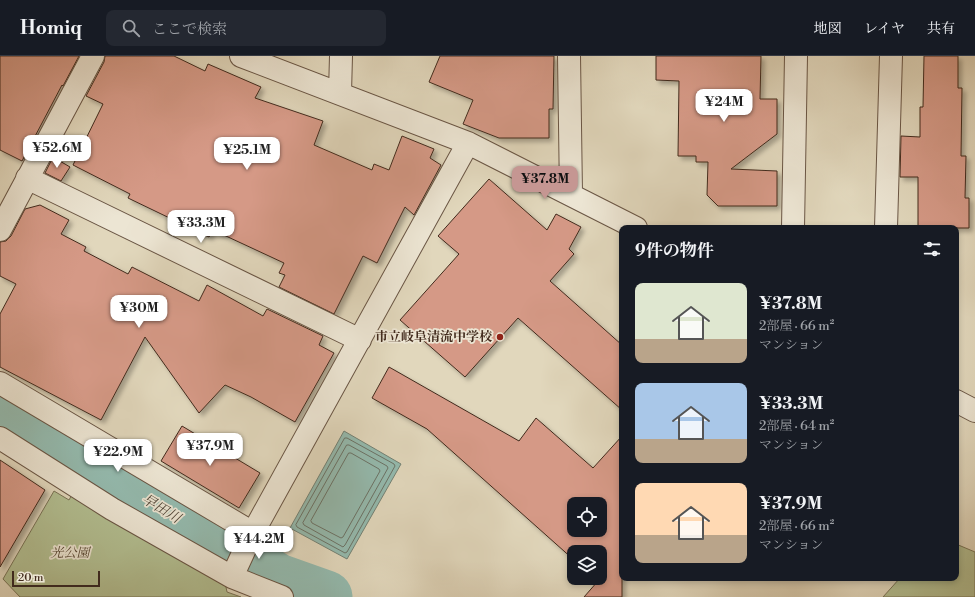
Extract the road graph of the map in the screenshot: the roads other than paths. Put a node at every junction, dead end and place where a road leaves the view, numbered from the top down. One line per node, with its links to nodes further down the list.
1 (93, 56): 9 (street)
2 (240, 56): 7 (street)
3 (341, 56): 7 (street)
4 (569, 56): 10 (street)
5 (796, 56): 12 (street)
6 (890, 56): 13 (street)
7 (340, 93): 8 (street)
8 (468, 143): 10 (street); 15 (street)
9 (27, 178): 14 (street); 15 (street)
10 (571, 194): 11 (street)
11 (630, 225)
12 (793, 225)
13 (886, 225)
14 (0, 230)
15 (360, 340): 20 (street)
16 (0, 383): 20 (street)
17 (959, 402): 18 (street)
18 (975, 411)
19 (0, 438): 21 (street)
20 (251, 535): 21 (street)
21 (234, 573): 22 (street)
22 (282, 597)

